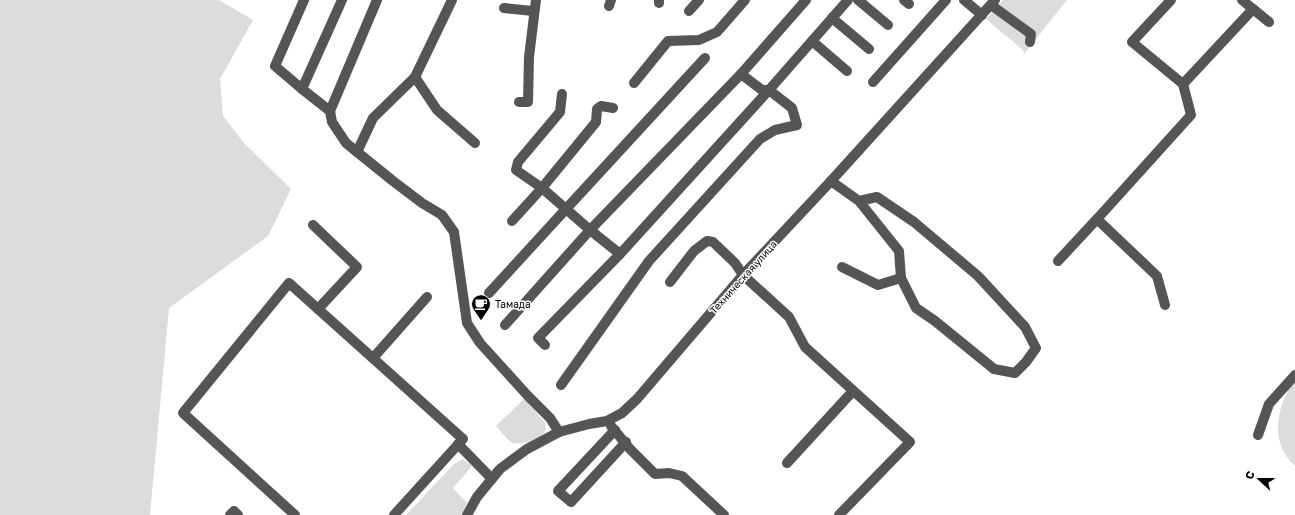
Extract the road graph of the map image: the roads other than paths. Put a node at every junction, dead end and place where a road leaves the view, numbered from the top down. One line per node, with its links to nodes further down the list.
1 (304, 0): 34 (street)
2 (342, 0): 34 (street)
3 (377, 0): 39 (street)
4 (452, 0): 30 (street)
5 (536, 0): 18 (street)
6 (699, 0): 19 (street)
7 (745, 0): 32 (street)
8 (806, 0): 29 (street)
9 (848, 0): 21 (street)
10 (858, 0): 23 (street)
11 (946, 0): 31 (street)
12 (964, 0): 20 (street)
13 (1171, 0): 33 (street)
14 (1244, 0): 17 (street)
15 (993, 2): 20 (street, Техническая улица); 25 (street)
16 (504, 8): 18 (street)
17 (1253, 9): 22 (street); 33 (street)
18 (533, 11): 37 (street)
19 (689, 11)
20 (982, 15): 42 (street, Техническая улица)
21 (832, 18): 24 (street); 26 (street)
22 (1269, 22)
23 (888, 25)
24 (812, 41): 28 (street); 35 (street)
25 (1030, 42)
26 (869, 49)
27 (705, 58): 45 (street)
28 (847, 71)
29 (741, 74): 35 (street); 49 (street)
30 (415, 77): 40 (street); 41 (street)
31 (873, 82)
32 (634, 83)
33 (1183, 84): 46 (street)
34 (302, 89): 39 (street)
35 (769, 90): 50 (street); 64 (street)
36 (562, 94): 43 (street)
37 (519, 102)
38 (613, 108): 43 (street)
39 (330, 111): 41 (street)
40 (475, 143)
41 (357, 152): 68 (street)
42 (831, 181): 44 (street); 53 (street, Техническая улица)
43 (542, 188): 45 (street); 47 (street)
44 (859, 201): 54 (street); 54 (street)
45 (566, 209): 49 (street); 56 (street)
46 (1097, 219): 51 (street); 58 (street)
47 (512, 221)
48 (313, 225): 59 (street)
49 (590, 230): 50 (street); 60 (street)
50 (620, 254): 61 (street)
51 (1058, 261)
52 (842, 267): 54 (street)
53 (743, 276): 55 (street); 65 (street); 66 (street, Техническая улица)
54 (901, 278)
55 (670, 282)
56 (489, 293)
57 (427, 297): 62 (street)
58 (1165, 305)
59 (318, 309): 62 (street); 76 (street)
60 (505, 325)
61 (545, 345)
62 (373, 358): 71 (street)
63 (1295, 375): 69 (street)
64 (561, 385)
65 (853, 391): 72 (street); 80 (street)
66 (606, 421): 67 (street); 68 (street, Техническая улица)
67 (616, 430): 70 (street); 70 (street)
68 (559, 432): 73 (street, Техническая улица)
69 (1258, 435)
70 (626, 442): 79 (street)
71 (458, 444): 73 (street); 77 (street)
72 (787, 463)
73 (492, 479): 78 (street, Техническая улица)
74 (230, 515): 75 (street)
75 (238, 515)
76 (295, 515)
77 (394, 515)
78 (467, 515)
79 (724, 515)
80 (839, 515)

